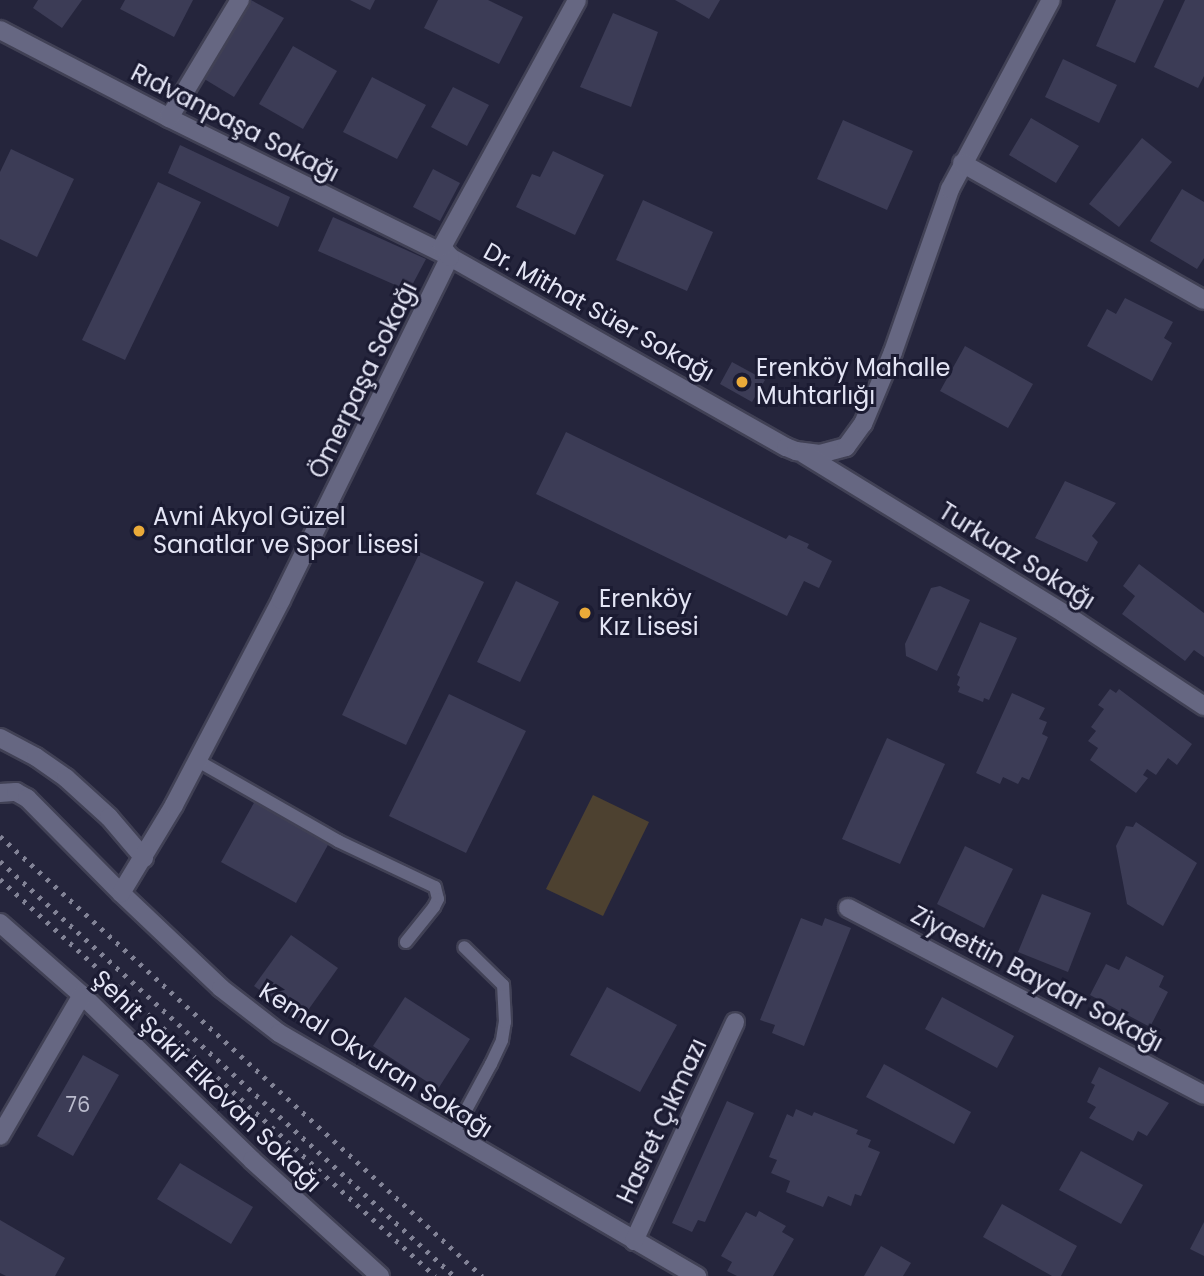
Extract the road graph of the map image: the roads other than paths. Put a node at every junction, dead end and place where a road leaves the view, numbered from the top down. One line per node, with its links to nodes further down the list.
1 (240, 0): 5 (street)
2 (577, 0): 7 (street, Ömerpaşa Sokağı)
3 (1051, 0): 6 (street, Dr. Mithat Süer Sokağı)
4 (0, 30): 5 (street, Rıdvanpaşa Sokağı)
5 (169, 118): 7 (street, Rıdvanpaşa Sokağı)
6 (962, 163): 8 (street); 9 (street, Dr. Mithat Süer Sokağı)
7 (450, 257): 9 (street, Dr. Mithat Süer Sokağı); 12 (street, Ömerpaşa Sokağı)
8 (1204, 300)
9 (802, 453): 10 (street, Turkuaz Sokağı)
10 (1204, 706)
11 (0, 738): 14 (street)
12 (198, 761): 14 (street, Ömerpaşa Sokağı); 18 (lane)
13 (0, 793): 15 (street, Kemal Okvuran Sokağı)
14 (144, 858): 15 (street, Ömerpaşa Sokağı)
15 (121, 893): 24 (street, Kemal Okvuran Sokağı)
16 (848, 908): 22 (street, Ziyaettin Baydar Sokağı)
17 (0, 923): 20 (street, Şehit Şakir Elkovan Sokağı)
18 (406, 942)
19 (464, 947): 24 (lane)
20 (82, 995): 23 (street); 26 (street, Şehit Şakir Elkovan Sokağı)
21 (735, 1021): 25 (street, Hasret Çıkmazı)
22 (1204, 1095)
23 (0, 1136)
24 (452, 1136): 25 (street, Kemal Okvuran Sokağı)
25 (634, 1241): 27 (street, Kemal Okvuran Sokağı)
26 (380, 1276)
27 (697, 1276)

